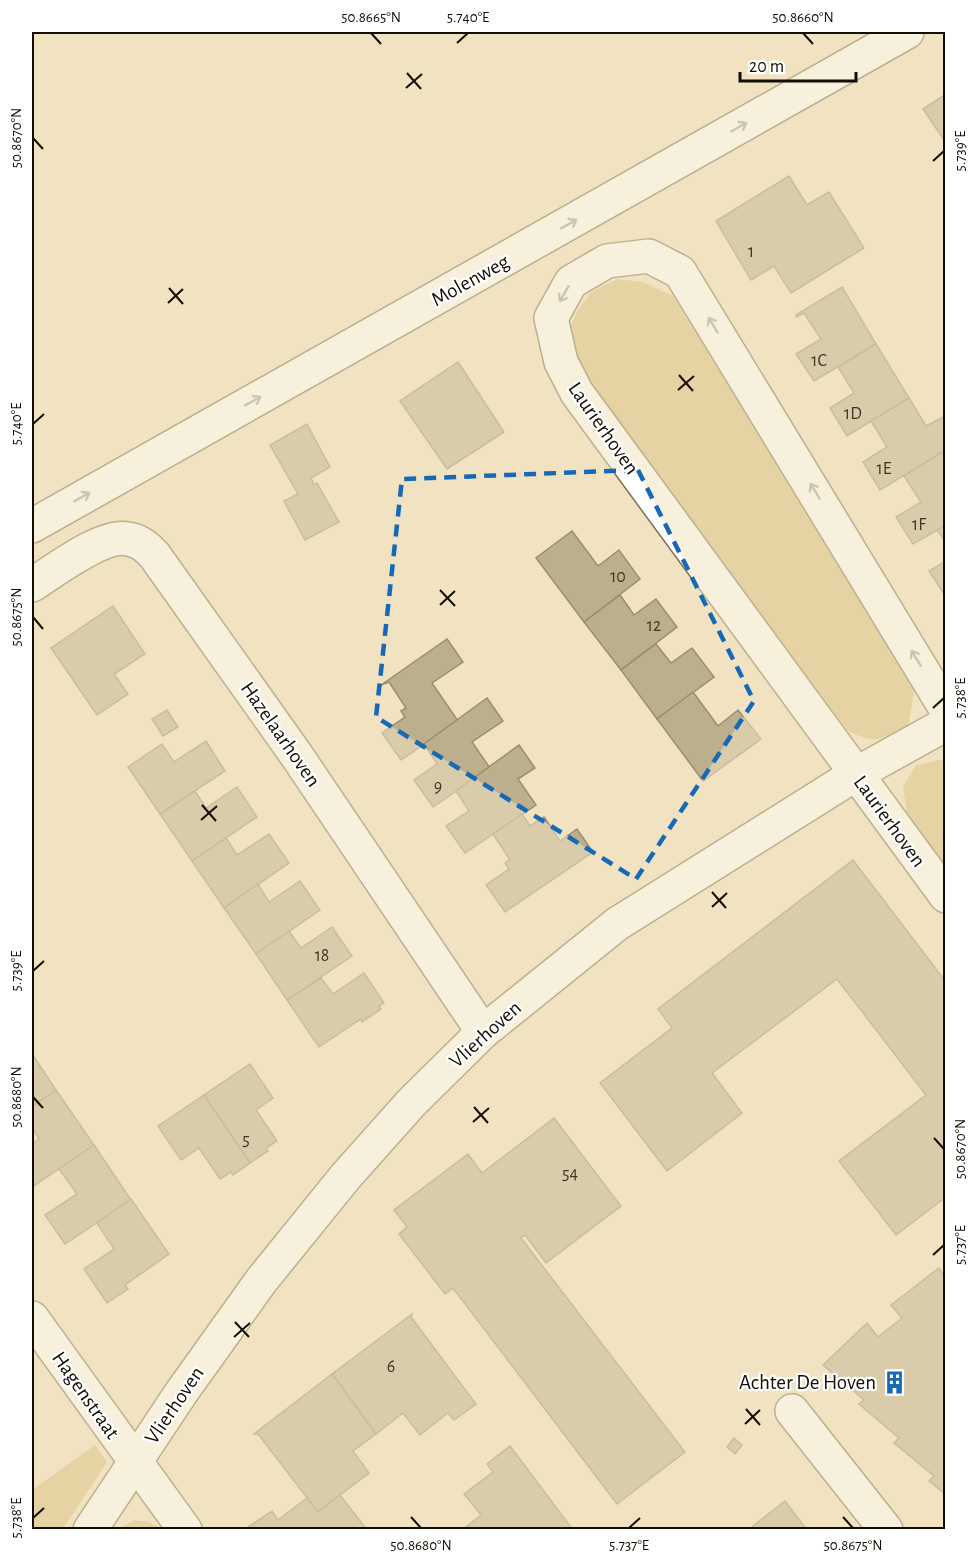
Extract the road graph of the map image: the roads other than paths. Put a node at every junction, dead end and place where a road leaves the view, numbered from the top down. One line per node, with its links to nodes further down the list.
1 (907, 32): 2 (street, Molenweg, one-way to 1)
2 (32, 525)
3 (32, 585): 8 (street, Hazelaarhoven)
4 (945, 709): 6 (street, Laurierhoven, one-way to 6)
5 (945, 724): 6 (street, Vlierhoven)
6 (856, 774): 7 (street, Laurierhoven); 8 (street, Vlierhoven)
7 (945, 896)
8 (483, 1032): 11 (street, Vlierhoven)
9 (32, 1318): 11 (street, Hagenstraat)
10 (792, 1411): 14 (street)
11 (135, 1464): 12 (street, Vlierhoven); 13 (street, Hagenstraat)
12 (90, 1530)
13 (185, 1530)
14 (886, 1530)

